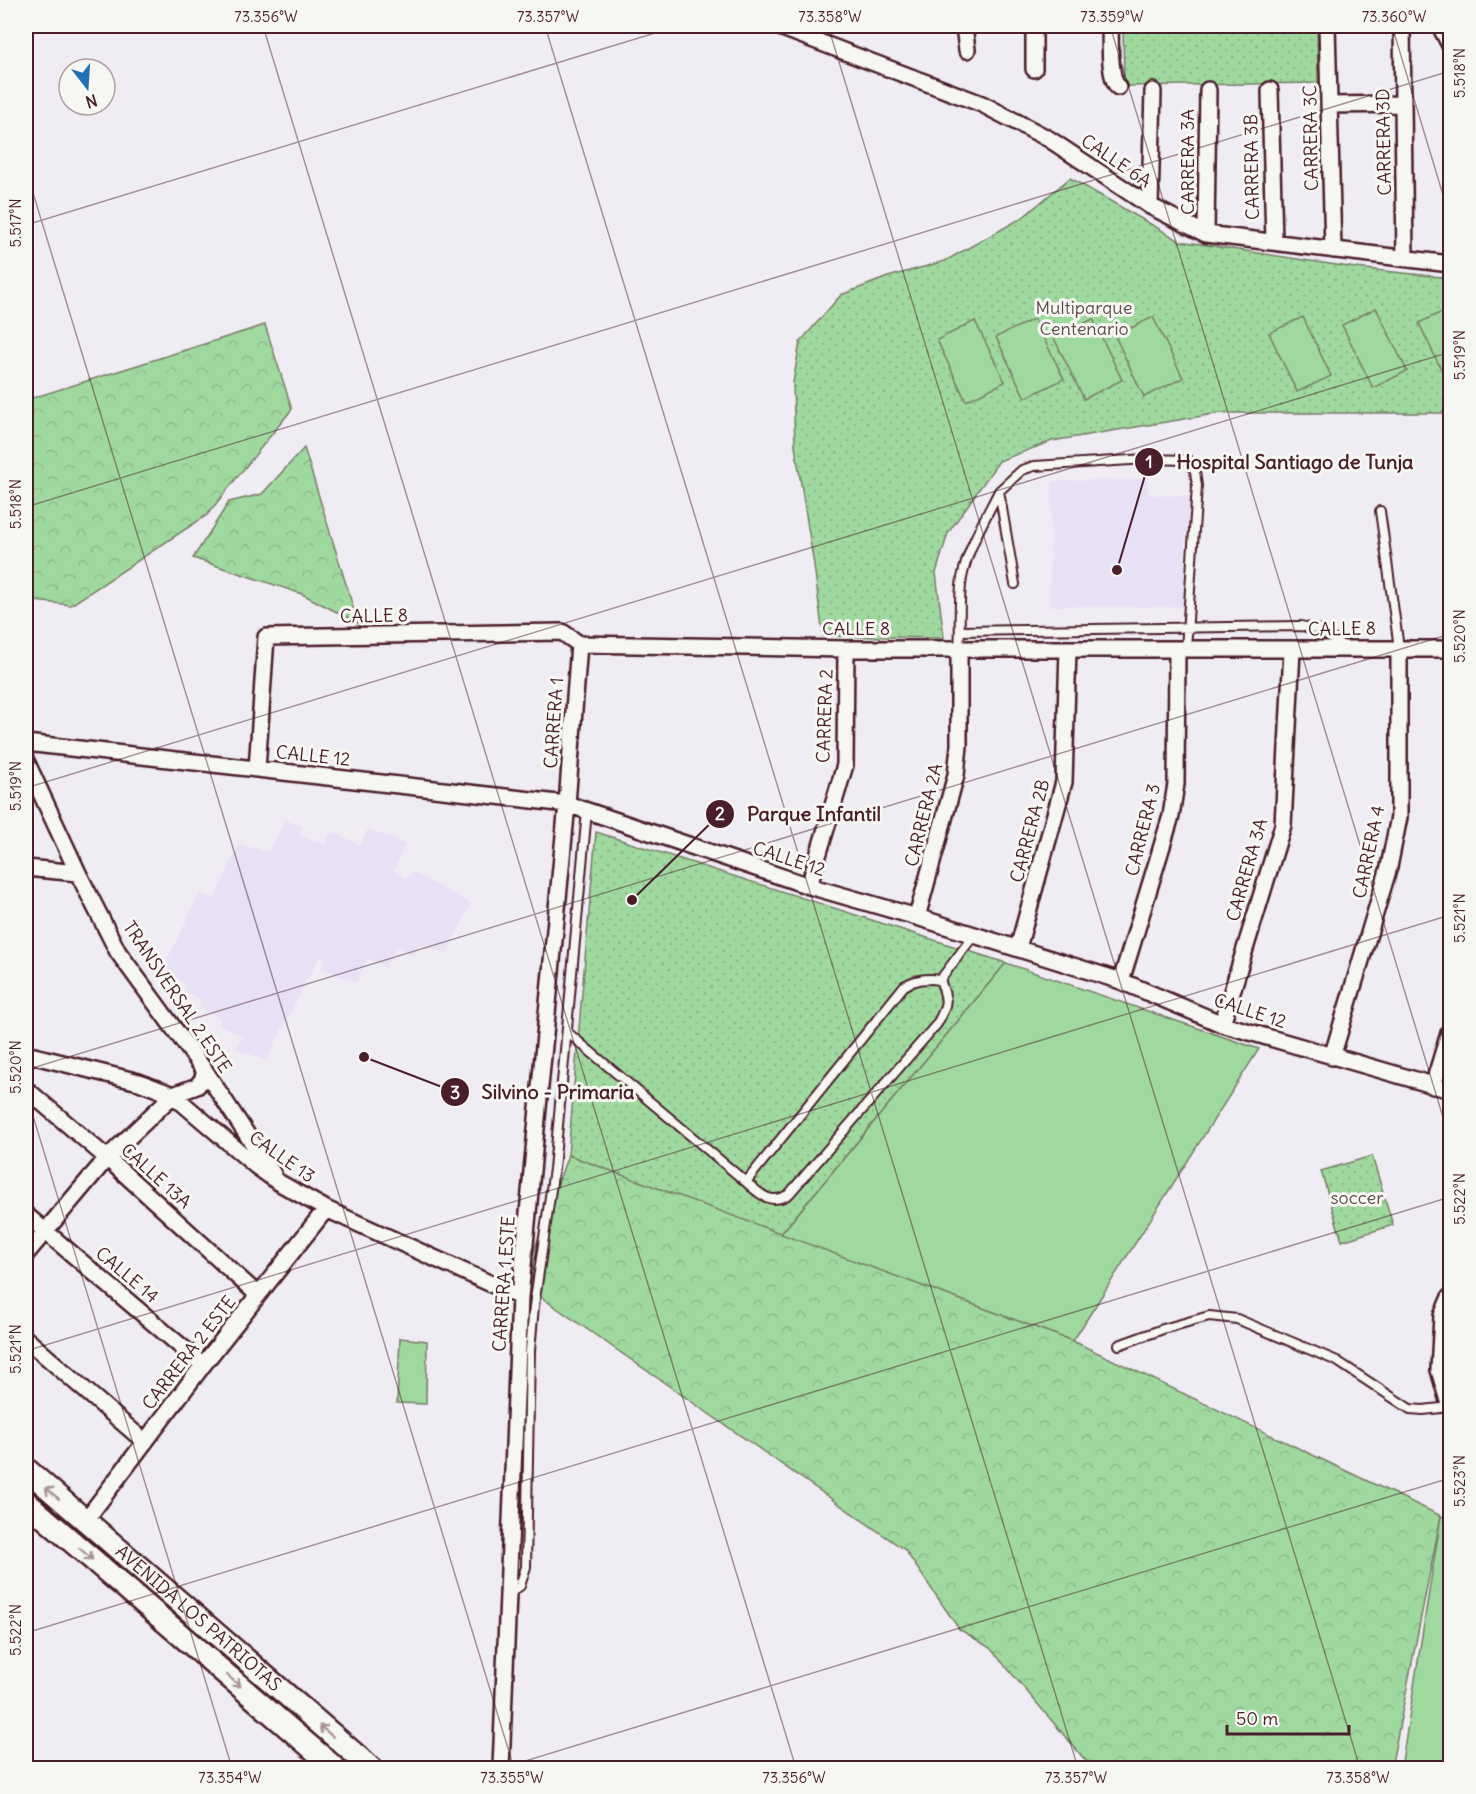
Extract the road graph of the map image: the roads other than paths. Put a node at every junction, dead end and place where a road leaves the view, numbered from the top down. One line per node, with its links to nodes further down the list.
1 (777, 26): 17 (street, CALLE 6A)
2 (964, 26): 9 (street)
3 (1034, 26): 10 (street)
4 (1110, 26): 11 (street)
5 (1327, 26): 16 (street, CARRERA 3C)
6 (1402, 26): 15 (street, CARRERA 3D)
7 (1440, 26): 8 (street)
8 (1450, 45)
9 (967, 50)
10 (1034, 69)
11 (1118, 87)
12 (1208, 90): 18 (street, CARRERA 3A)
13 (1270, 90): 19 (street, CARRERA 3B)
14 (1153, 91): 17 (street)
15 (1403, 104): 16 (street); 21 (street, CARRERA 3D)
16 (1329, 105): 20 (street, CARRERA 3C)
17 (1150, 206): 18 (street, CALLE 6A)
18 (1206, 234): 19 (street, CALLE 6A)
19 (1274, 242): 20 (street, CALLE 6A)
20 (1333, 249): 21 (street, CALLE 6A)
21 (1405, 259): 22 (street, CALLE 6A)
22 (1450, 264)
23 (999, 491): 25 (lane); 26 (lane); 27 (lane)
24 (1380, 511): 29 (lane)
25 (1015, 584)
26 (1188, 627): 27 (lane); 33 (lane); 34 (lane)
27 (960, 631): 31 (lane)
28 (579, 644): 30 (street, CALLE 8); 39 (street, CALLE 8); 40 (street, CARRERA 1)
29 (1399, 648): 34 (street, CALLE 8); 35 (street, CALLE 8); 54 (street, CARRERA 4)
30 (846, 649): 31 (street, CALLE 8); 44 (street, CARRERA 2)
31 (959, 649): 32 (street, CALLE 8); 45 (street, CARRERA 2A)
32 (1068, 649): 33 (street, CALLE 8); 47 (street, CARRERA 2B)
33 (1182, 649): 36 (street, CALLE 8); 49 (street, CARRERA 3)
34 (1346, 649): 36 (street, CALLE 8)
35 (1450, 649)
36 (1292, 650): 50 (street, CARRERA 3A)
37 (26, 743): 39 (street, CALLE 12)
38 (26, 761): 43 (street, TRANSVERSAL 2 ESTE)
39 (257, 769): 40 (street, CALLE 12)
40 (567, 804): 41 (street, CALLE 12); 68 (street, CARRERA 1 ESTE)
41 (587, 811): 44 (street, CALLE 12); 52 (lane)
42 (26, 868): 43 (street)
43 (78, 873): 55 (street, TRANSVERSAL 2 ESTE)
44 (809, 886): 45 (street, CALLE 12)
45 (917, 917): 46 (street, CALLE 12)
46 (974, 935): 47 (street, CALLE 12); 48 (lane)
47 (1018, 948): 49 (street, CALLE 12)
48 (939, 980): 62 (lane); 62 (lane)
49 (1121, 981): 50 (street, CALLE 12)
50 (1222, 1024): 54 (street, CALLE 12)
51 (1450, 1030): 56 (street)
52 (567, 1032): 62 (lane); 78 (lane)
53 (26, 1054): 59 (street, CALLE 13)
54 (1332, 1057): 56 (street, CALLE 12)
55 (205, 1071): 59 (street); 61 (street, TRANSVERSAL 2 ESTE)
56 (1433, 1086): 58 (street, CALLE 12)
57 (26, 1089): 60 (street, CALLE 13A)
58 (1450, 1090)
59 (173, 1095): 60 (street); 61 (street, CALLE 13)
60 (107, 1158): 65 (street); 67 (street, CALLE 13A)
61 (278, 1182): 63 (street, CALLE 13)
62 (746, 1182)
63 (326, 1209): 67 (street, CARRERA 2 ESTE); 68 (street, CALLE 13)
64 (26, 1215): 65 (street, CALLE 14)
65 (45, 1231): 66 (street); 72 (street, CALLE 14)
66 (26, 1254)
67 (258, 1295): 72 (street, CARRERA 2 ESTE)
68 (520, 1297): 78 (street, CARRERA 1 ESTE)
69 (1450, 1297): 73 (street)
70 (26, 1339): 74 (street)
71 (1119, 1346): 73 (lane)
72 (203, 1365): 74 (street, CARRERA 2 ESTE)
73 (1450, 1408)
74 (145, 1442): 77 (street, CARRERA 2 ESTE)
75 (26, 1469): 77 (main road, AVENIDA LOS PATRIOTAS, one-way to 75)
76 (26, 1502): 79 (main road, AVENIDA LOS PATRIOTAS, one-way to 79)
77 (85, 1521): 80 (main road, AVENIDA LOS PATRIOTAS, one-way to 77)
78 (508, 1595): 81 (street, CARRERA 1 ESTE)
79 (335, 1768)
80 (371, 1768)
81 (501, 1768)

